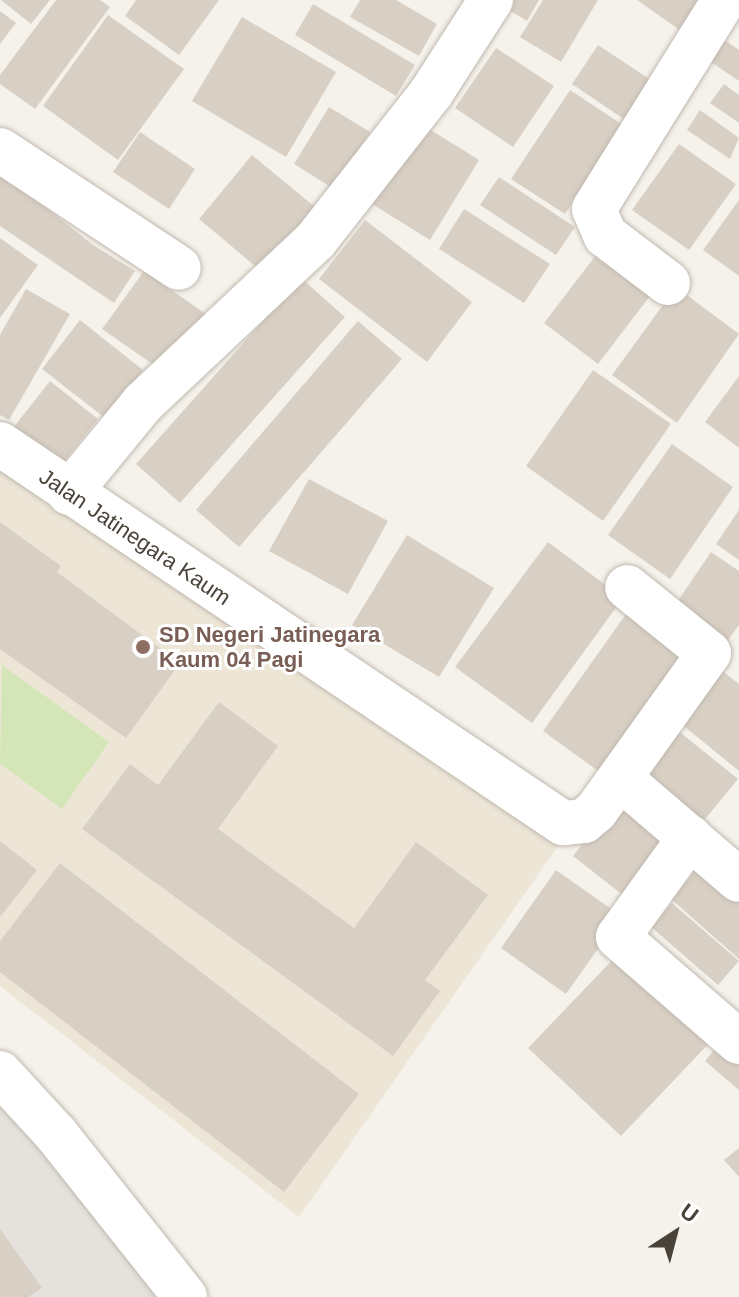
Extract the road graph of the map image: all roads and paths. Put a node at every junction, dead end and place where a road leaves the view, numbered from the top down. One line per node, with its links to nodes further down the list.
1 (491, 0): 7 (street)
2 (724, 0): 5 (street)
3 (0, 150): 4 (street)
4 (179, 268)
5 (668, 283)
6 (0, 444): 7 (street, Jalan Jatinegara Kaum)
7 (69, 493): 9 (street, Jalan Jatinegara Kaum)
8 (627, 587): 9 (street)
9 (621, 779): 10 (street)
10 (690, 837): 11 (street); 12 (street)
11 (739, 880)
12 (739, 1042)
13 (0, 1073): 14 (street)
14 (185, 1297)

